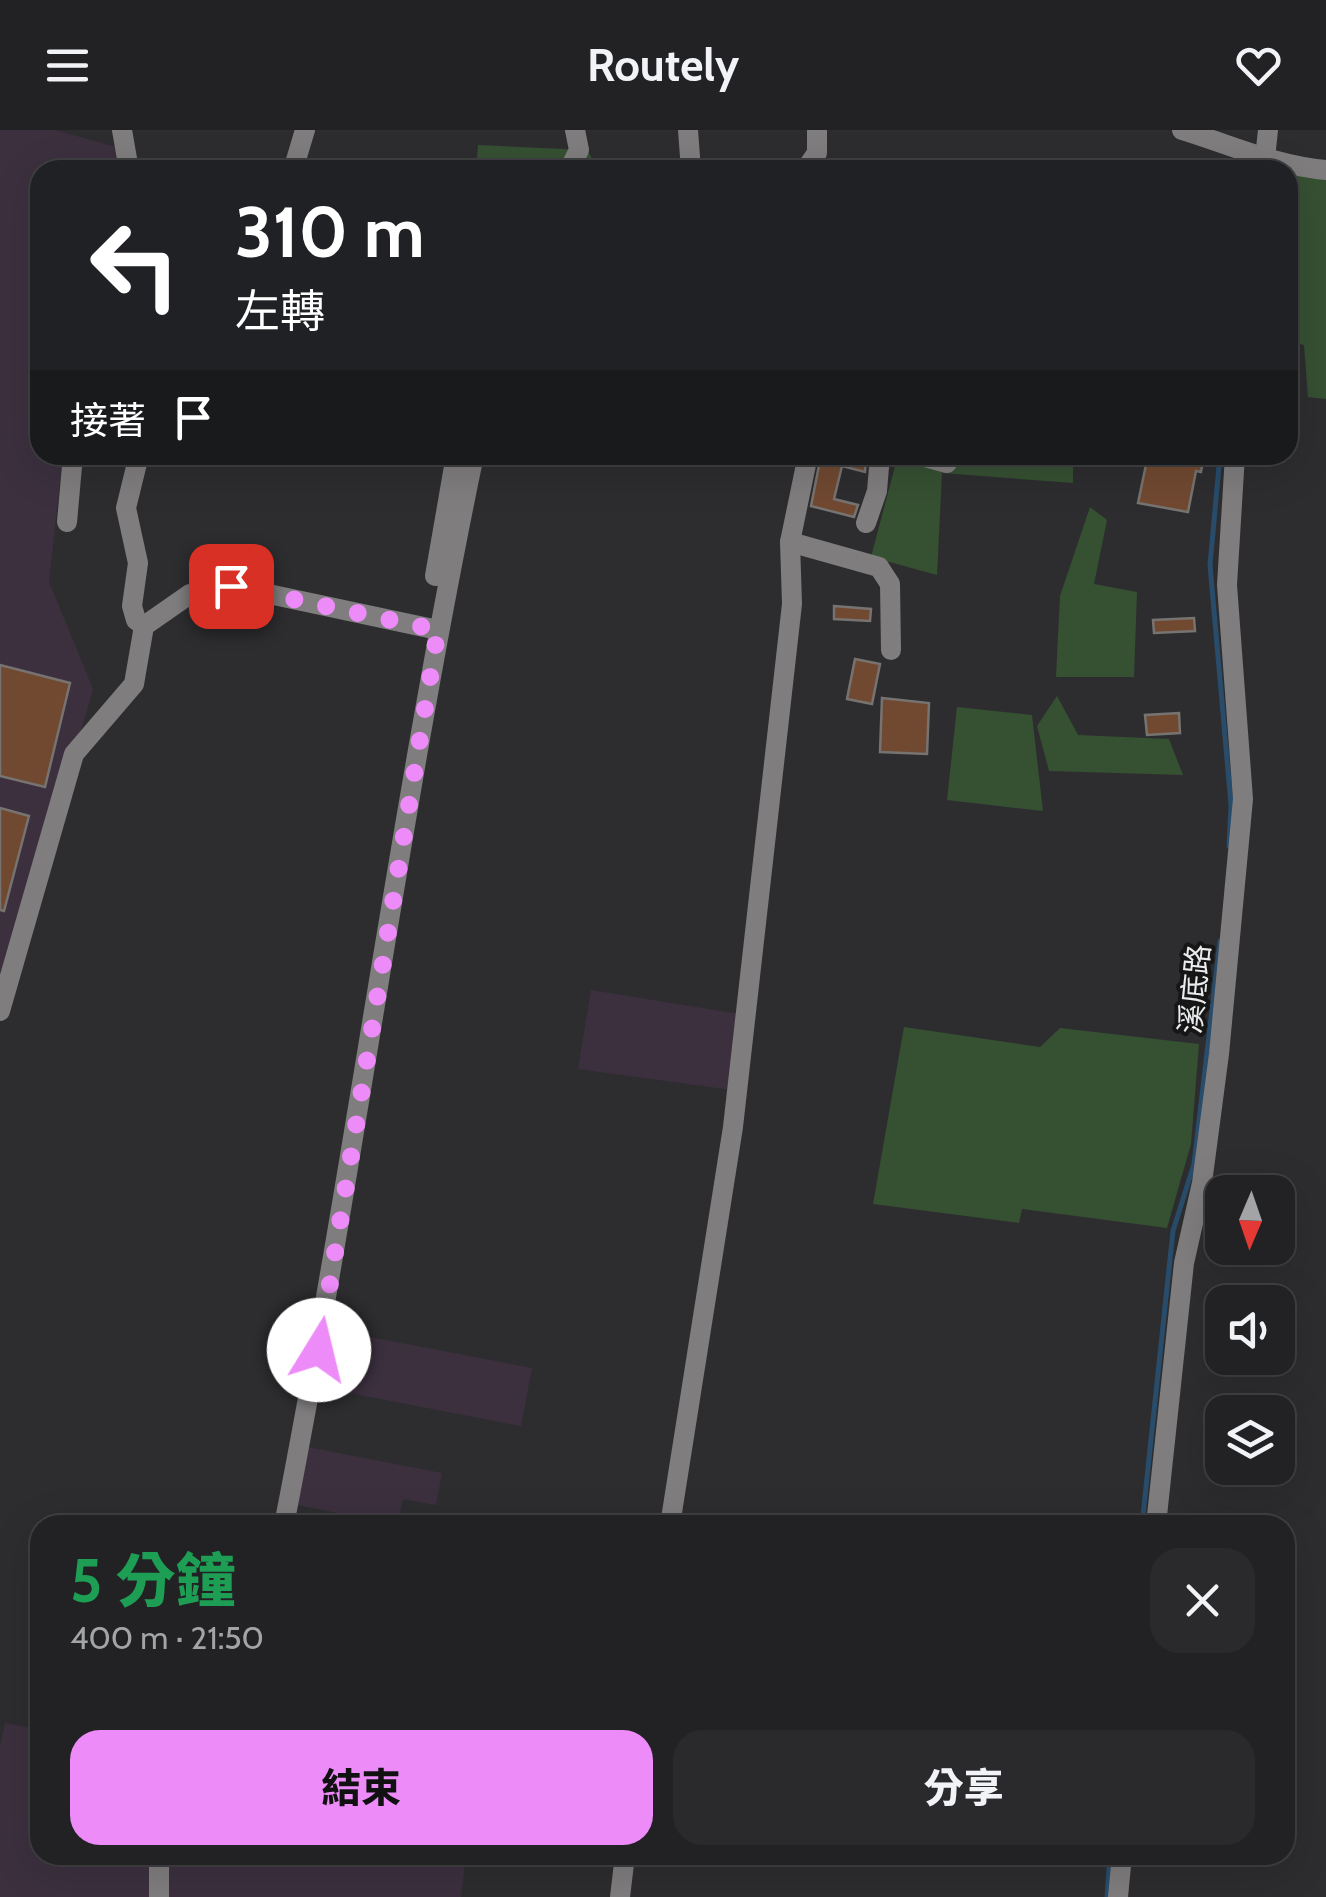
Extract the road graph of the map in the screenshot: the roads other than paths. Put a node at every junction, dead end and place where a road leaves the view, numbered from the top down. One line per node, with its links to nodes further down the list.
1 (122, 130): 9 (street)
2 (305, 130): 10 (street)
3 (575, 130): 11 (street)
4 (688, 130): 12 (street)
5 (817, 130): 13 (street)
6 (1182, 130): 8 (street)
7 (1268, 130): 8 (street)
8 (1261, 158)
9 (127, 160)
10 (296, 160)
11 (574, 160)
12 (691, 160)
13 (812, 160)
14 (1298, 168): 15 (street)
15 (1326, 170)
16 (73, 465): 23 (street)
17 (136, 465): 26 (street)
18 (455, 465): 27 (street)
19 (472, 465): 27 (street)
20 (806, 465): 25 (street)
21 (879, 465): 24 (street)
22 (1233, 465): 32 (street, 溪底路)
23 (68, 522)
24 (866, 523)
25 (790, 542): 28 (street); 31 (street)
26 (144, 626): 27 (street); 29 (street)
27 (432, 628): 30 (street)
28 (892, 650)
29 (0, 1011)
30 (286, 1515)
31 (672, 1515)
32 (1157, 1515)
33 (159, 1865): 36 (street)
34 (623, 1865): 37 (street)
35 (1121, 1865): 38 (street)
36 (159, 1897)
37 (620, 1897)
38 (1118, 1897)

